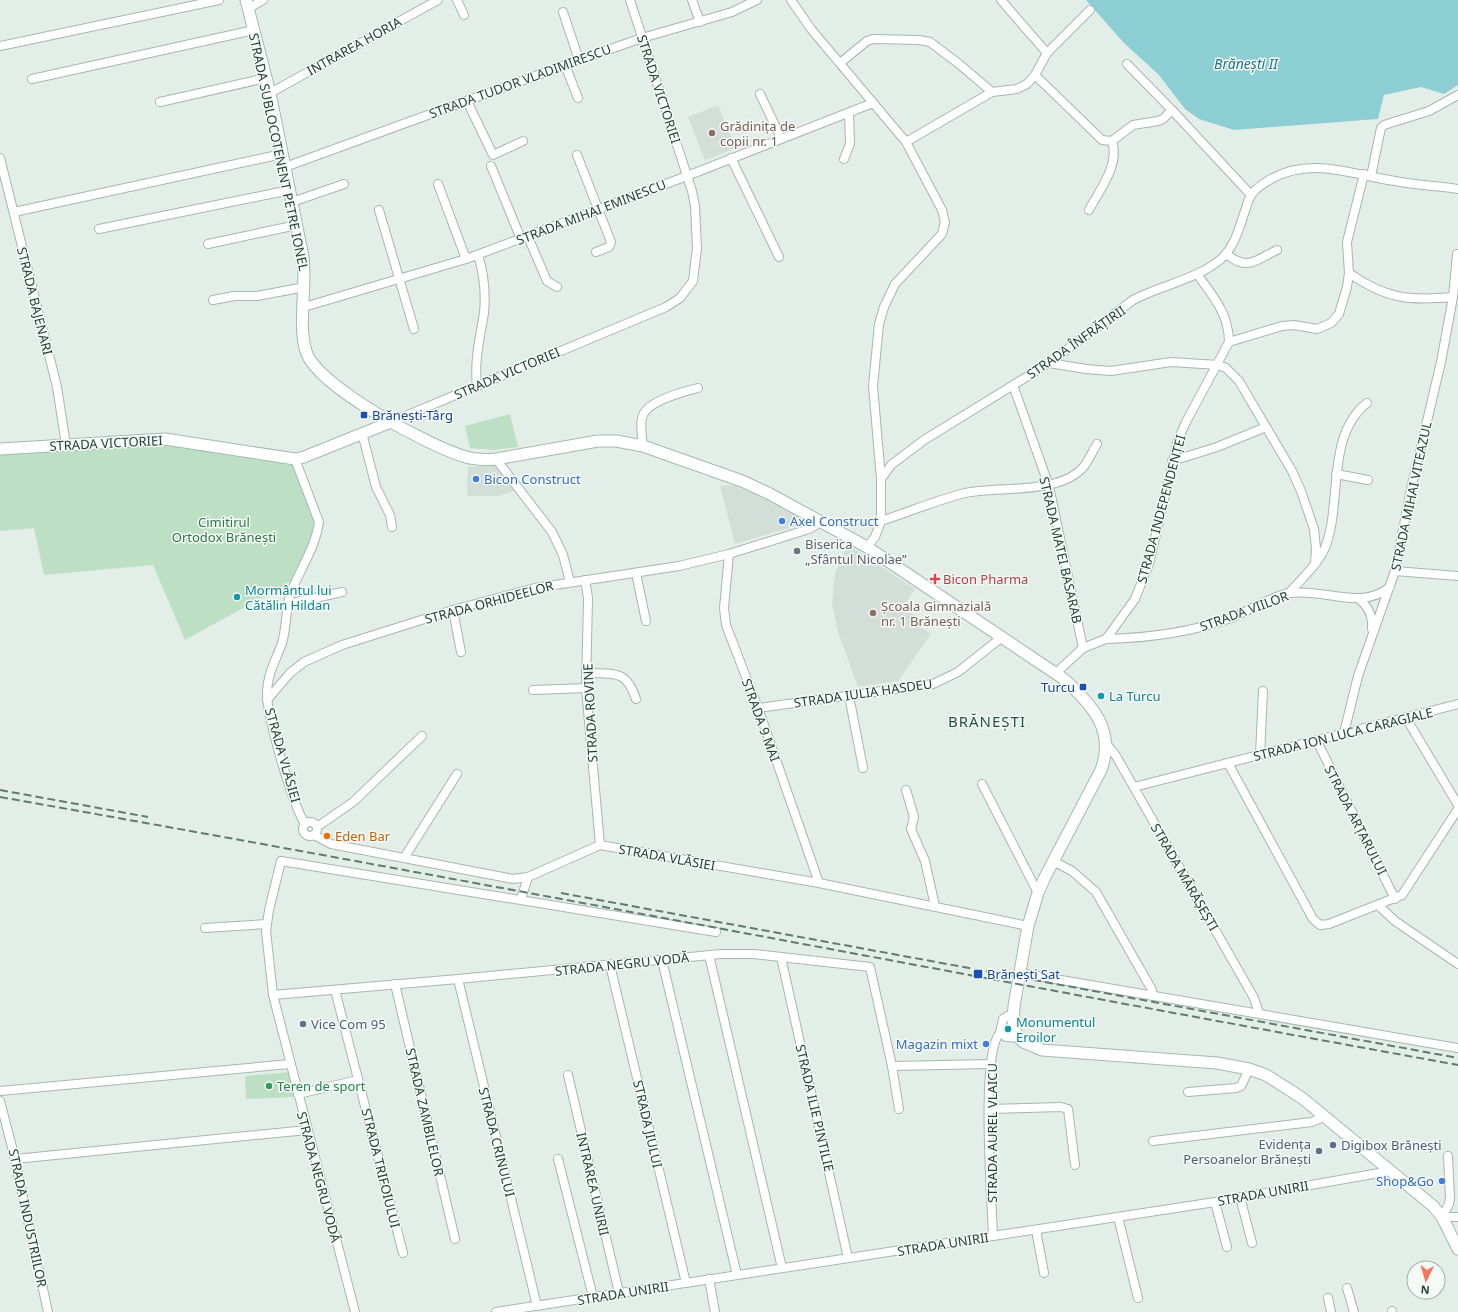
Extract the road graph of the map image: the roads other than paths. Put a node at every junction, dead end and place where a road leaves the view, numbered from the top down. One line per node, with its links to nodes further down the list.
1 (219, 0): 17 (street)
2 (263, 0): 10 (street)
3 (438, 0): 27 (street, INTRAREA HORIA)
4 (457, 0): 13 (street)
5 (630, 0): 16 (street, STRADA VICTORIEI)
6 (692, 0): 14 (street)
7 (757, 0): 14 (street, STRADA TUDOR VLADIMIRESCU)
8 (790, 0): 20 (street)
9 (1001, 0): 18 (street)
10 (247, 4): 15 (main road, STRADA SUBLOCOTENENT PETRE IONEL)
11 (1090, 10): 18 (street)
12 (563, 12): 19 (street)
13 (464, 15)
14 (700, 22): 16 (street, STRADA TUDOR VLADIMIRESCU)
15 (254, 30): 24 (main road, STRADA SUBLOCOTENENT PETRE IONEL); 25 (street)
16 (642, 38): 19 (street, STRADA TUDOR VLADIMIRESCU); 48 (street, STRADA VICTORIEI)
17 (0, 46)
18 (1047, 53): 23 (street)
19 (579, 60): 22 (street, STRADA TUDOR VLADIMIRESCU)
20 (840, 63): 26 (street); 33 (street)
21 (1127, 64): 34 (street)
22 (565, 65): 30 (street); 31 (street, STRADA TUDOR VLADIMIRESCU)
23 (1035, 75): 26 (street); 38 (street)
24 (266, 78): 27 (main road, STRADA SUBLOCOTENENT PETRE IONEL); 32 (street)
25 (32, 79)
26 (992, 92): 39 (street)
27 (270, 93): 40 (main road, STRADA SUBLOCOTENENT PETRE IONEL)
28 (760, 94): 36 (street)
29 (1458, 95): 47 (street)
30 (578, 98)
31 (467, 101): 37 (street); 46 (street, STRADA TUDOR VLADIMIRESCU)
32 (160, 102)
33 (873, 103): 35 (street, STRADA MIHAI EMINESCU); 39 (street)
34 (1172, 110): 38 (street); 53 (street)
35 (849, 113): 36 (street, STRADA MIHAI EMINESCU); 44 (street)
36 (781, 138): 43 (street, STRADA MIHAI EMINESCU)
37 (523, 141)
38 (1112, 141): 57 (street)
39 (906, 142): 97 (street)
40 (282, 154): 46 (main road, STRADA SUBLOCOTENENT PETRE IONEL); 58 (street)
41 (578, 155): 56 (street)
42 (0, 158): 58 (street, STRADA BAJENARI)
43 (731, 158): 48 (street, STRADA MIHAI EMINESCU); 68 (street)
44 (844, 159)
45 (491, 166): 61 (street)
46 (285, 167): 52 (main road, STRADA SUBLOCOTENENT PETRE IONEL)
47 (1368, 175): 51 (street); 53 (street); 70 (street)
48 (687, 176): 56 (street, STRADA MIHAI EMINESCU); 83 (street, STRADA VICTORIEI)
49 (344, 184): 54 (street)
50 (438, 184): 69 (street)
51 (1458, 189)
52 (290, 190): 54 (main road, STRADA SUBLOCOTENENT PETRE IONEL); 60 (street)
53 (1251, 195): 65 (street, STRADA ÎNFRĂȚIRII)
54 (292, 202): 59 (main road, STRADA SUBLOCOTENENT PETRE IONEL)
55 (379, 210): 72 (street)
56 (599, 210): 61 (street, STRADA MIHAI EMINESCU); 64 (street)
57 (1089, 210)
58 (14, 212): 90 (street, STRADA BAJENARI)
59 (297, 225): 62 (street); 74 (main road, STRADA SUBLOCOTENENT PETRE IONEL)
60 (99, 229)
61 (524, 238): 67 (street, STRADA MIHAI EMINESCU); 73 (street)
62 (208, 244)
63 (1277, 250): 65 (street)
64 (596, 252)
65 (1226, 254): 71 (street, STRADA ÎNFRĂȚIRII)
66 (1457, 254): 75 (street, STRADA MIHAI VITEAZUL)
67 (478, 255): 69 (street, STRADA MIHAI EMINESCU); 83 (street)
68 (779, 257)
69 (466, 259): 72 (street, STRADA MIHAI EMINESCU)
70 (1349, 273): 75 (street); 79 (street)
71 (1197, 274): 79 (street); 80 (street, STRADA ÎNFRĂȚIRII)
72 (398, 280): 77 (street, STRADA MIHAI EMINESCU); 78 (street)
73 (557, 286)
74 (305, 287): 76 (street); 77 (main road, STRADA SUBLOCOTENENT PETRE IONEL)
75 (1453, 297): 106 (street, STRADA MIHAI VITEAZUL)
76 (213, 300)
77 (304, 307): 86 (main road, STRADA SUBLOCOTENENT PETRE IONEL)
78 (414, 329)
79 (1229, 342): 81 (street, STRADA INDEPENDENȚEI)
80 (1049, 363): 81 (street); 82 (street, STRADA ÎNFRĂȚIRII)
81 (1218, 365): 87 (street); 95 (street, STRADA INDEPENDENȚEI)
82 (1014, 385): 97 (street, STRADA ÎNFRĂȚIRII); 99 (street, STRADA MATEI BASARAB)
83 (478, 386): 86 (street, STRADA VICTORIEI)
84 (698, 388): 91 (street)
85 (1367, 403): 96 (street)
86 (391, 422): 88 (main road, STRADA VICTORIEI); 94 (main road, STRADA SUBLOCOTENENT PETRE IONEL)
87 (1266, 427): 95 (street); 105 (street)
88 (362, 433): 93 (main road, STRADA VICTORIEI); 102 (street)
89 (1097, 444): 99 (street)
90 (66, 445): 92 (main road, STRADA VICTORIEI); 93 (main road, STRADA VICTORIEI)
91 (643, 446): 94 (main road, STRADA SUBLOCOTENENT PETRE IONEL); 101 (main road, STRADA SUBLOCOTENENT PETRE IONEL)
92 (0, 450)
93 (295, 459): 115 (street, STRADA VLĂSIEI)
94 (496, 459): 110 (street)
95 (1172, 461): 120 (street, STRADA INDEPENDENȚEI)
96 (1336, 474): 98 (street); 105 (street)
97 (881, 479): 100 (street)
98 (1368, 480)
99 (1049, 486): 100 (street); 121 (street, STRADA MATEI BASARAB)
100 (881, 521): 103 (street)
101 (821, 522): 103 (main road, STRADA SUBLOCOTENENT PETRE IONEL); 104 (street, STRADA ORHIDEELOR)
102 (392, 526)
103 (867, 548): 119 (main road, STRADA SUBLOCOTENENT PETRE IONEL)
104 (729, 554): 107 (street, STRADA ORHIDEELOR); 132 (street, STRADA 9 MAI)
105 (1315, 564): 113 (street)
106 (1395, 571): 108 (street); 111 (street, STRADA MIHAI VITEAZUL)
107 (636, 572): 109 (street, STRADA ORHIDEELOR); 117 (street)
108 (1458, 576)
109 (585, 580): 110 (street, STRADA ORHIDEELOR); 124 (street, STRADA ROVINE)
110 (570, 582): 116 (street, STRADA ORHIDEELOR)
111 (1390, 586): 114 (street, STRADA VIILOR); 118 (street, STRADA MIHAI VITEAZUL)
112 (342, 592): 115 (street)
113 (1289, 593): 114 (street, STRADA VIILOR); 120 (street, STRADA VIILOR)
114 (1359, 598): 118 (street)
115 (288, 604): 130 (street, STRADA VLĂSIEI)
116 (453, 610): 122 (street); 130 (street, STRADA ORHIDEELOR)
117 (646, 621)
118 (1372, 635): 134 (street, STRADA MIHAI VITEAZUL)
119 (1002, 637): 123 (main road, STRADA SUBLOCOTENENT PETRE IONEL); 128 (street, STRADA IULIA HASDEU)
120 (1106, 639): 121 (street)
121 (1083, 648): 123 (street)
122 (461, 652)
123 (1056, 672): 137 (main road, STRADA SUBLOCOTENENT PETRE IONEL)
124 (586, 673): 125 (street, STRADA ROVINE); 129 (street)
125 (586, 688): 126 (street); 150 (street, STRADA ROVINE)
126 (533, 690)
127 (1263, 691): 138 (street)
128 (849, 696): 132 (street, STRADA IULIA HASDEU); 140 (street)
129 (636, 699)
130 (267, 700): 147 (street, STRADA VLĂSIEI)
131 (1458, 703): 133 (street, STRADA ION LUCA CARAGIALE)
132 (758, 708): 154 (street, STRADA 9 MAI)
133 (1406, 718): 134 (street, STRADA ION LUCA CARAGIALE); 145 (street)
134 (1344, 733): 136 (street, STRADA ION LUCA CARAGIALE)
135 (422, 736): 148 (street)
136 (1317, 741): 138 (street, STRADA ION LUCA CARAGIALE); 157 (street, STRADA ARȚARULUI)
137 (1106, 743): 143 (street, STRADA MĂRĂȘEȘTI); 152 (main road, STRADA SUBLOCOTENENT PETRE IONEL)
138 (1260, 755): 139 (street, STRADA ION LUCA CARAGIALE)
139 (1228, 763): 143 (street, STRADA ION LUCA CARAGIALE); 159 (street)
140 (863, 768)
141 (457, 774): 151 (street)
142 (982, 784): 155 (street)
143 (1134, 787): 176 (street, STRADA MĂRĂȘEȘTI)
144 (906, 790): 158 (street)
145 (1458, 805)
146 (1458, 810): 157 (street)
147 (305, 824): 148 (street); 149 (street)
148 (317, 827): 149 (street)
149 (314, 835): 151 (street, STRADA VLĂSIEI)
150 (600, 845): 153 (street, STRADA VLĂSIEI); 154 (street, STRADA VLĂSIEI)
151 (404, 858): 153 (street, STRADA VLĂSIEI)
152 (1053, 861): 155 (main road, STRADA SUBLOCOTENENT PETRE IONEL); 174 (street)
153 (528, 877): 156 (street)
154 (819, 883): 158 (street, STRADA VLĂSIEI)
155 (1038, 893): 161 (main road, STRADA SUBLOCOTENENT PETRE IONEL)
156 (521, 899): 160 (street, STRADA NEGRU VODĂ); 163 (street)
157 (1395, 899): 159 (street)
158 (935, 906): 161 (street, STRADA VLĂSIEI)
159 (1379, 906): 167 (street)
160 (267, 924): 162 (street); 173 (street, STRADA NEGRU VODĂ)
161 (1028, 926): 169 (main road, STRADA SUBLOCOTENENT PETRE IONEL)
162 (206, 928)
163 (716, 932)
164 (709, 955): 165 (street, STRADA NEGRU VODĂ); 166 (street, STRADA NEGRU VODĂ); 213 (street)
165 (781, 957): 182 (street, STRADA NEGRU VODĂ); 212 (street, STRADA ILIE PINTILIE)
166 (662, 960): 168 (street, STRADA NEGRU VODĂ); 215 (street)
167 (1458, 964)
168 (610, 965): 170 (street, STRADA NEGRU VODĂ); 217 (street, STRADA JIULUI)
169 (1020, 973): 174 (street); 175 (main road, STRADA SUBLOCOTENENT PETRE IONEL)
170 (458, 979): 171 (street, STRADA NEGRU VODĂ); 223 (street, STRADA CRINULUI)
171 (395, 984): 172 (street, STRADA NEGRU VODĂ); 207 (street, STRADA ZAMBILELOR)
172 (335, 990): 173 (street, STRADA NEGRU VODĂ); 185 (street, STRADA TRIFOIULUI)
173 (273, 995): 180 (street, STRADA NEGRU VODĂ)
174 (1152, 996): 176 (street)
175 (1013, 1013): 177 (street, STRADA SUBLOCOTENENT PETRE IONEL); 178 (main road, STRADA SUBLOCOTENENT PETRE IONEL)
176 (1259, 1013): 179 (street)
177 (1000, 1033): 178 (street); 181 (street, STRADA AUREL VLAICU)
178 (1020, 1038): 183 (main road)
179 (1458, 1048)
180 (290, 1064): 186 (street); 188 (street, STRADA NEGRU VODĂ)
181 (990, 1064): 182 (street); 191 (street, STRADA AUREL VLAICU)
182 (892, 1066): 190 (street, STRADA NEGRU VODĂ)
183 (1249, 1069): 187 (street); 192 (main road)
184 (568, 1075): 219 (street, INTRAREA UNIRII)
185 (358, 1080): 188 (street); 211 (street, STRADA TRIFOIULUI)
186 (0, 1091)
187 (1188, 1092)
188 (298, 1094): 193 (street, STRADA NEGRU VODĂ)
189 (0, 1102): 196 (street, STRADA INDUSTRIILOR)
190 (899, 1109)
191 (989, 1109): 198 (street); 206 (street, STRADA AUREL VLAICU)
192 (1325, 1116): 194 (street); 199 (main road)
193 (307, 1130): 196 (street); 225 (street, STRADA NEGRU VODĂ)
194 (1153, 1141)
195 (1448, 1156): 203 (street)
196 (15, 1159): 224 (street, STRADA INDUSTRIILOR)
197 (558, 1159): 220 (street)
198 (1075, 1165)
199 (1389, 1169): 200 (street, STRADA UNIRII); 203 (main road)
200 (1240, 1197): 201 (street, STRADA UNIRII); 208 (street)
201 (1215, 1202): 202 (street, STRADA UNIRII); 209 (street)
202 (1118, 1217): 205 (street, STRADA UNIRII); 221 (street)
203 (1442, 1217): 204 (street); 210 (main road)
204 (1458, 1217)
205 (1036, 1230): 206 (street, STRADA UNIRII); 214 (street)
206 (993, 1236): 212 (street, STRADA UNIRII)
207 (455, 1239)
208 (1252, 1243)
209 (1228, 1247)
210 (1458, 1249)
211 (403, 1253)
212 (848, 1258): 213 (street, STRADA UNIRII)
213 (782, 1268): 215 (street, STRADA UNIRII)
214 (1044, 1273)
215 (737, 1274): 216 (street, STRADA UNIRII)
216 (709, 1279): 217 (street, STRADA UNIRII); 227 (street)
217 (686, 1283): 219 (street, STRADA UNIRII)
218 (1347, 1288): 229 (street)
219 (619, 1293): 220 (street, STRADA UNIRII)
220 (593, 1297): 223 (street, STRADA UNIRII)
221 (1138, 1298)
222 (1328, 1298): 228 (street)
223 (537, 1306): 226 (street, STRADA UNIRII)
224 (48, 1312)
225 (355, 1312)
226 (496, 1312)
227 (716, 1312)
228 (1331, 1312)
229 (1354, 1312)

